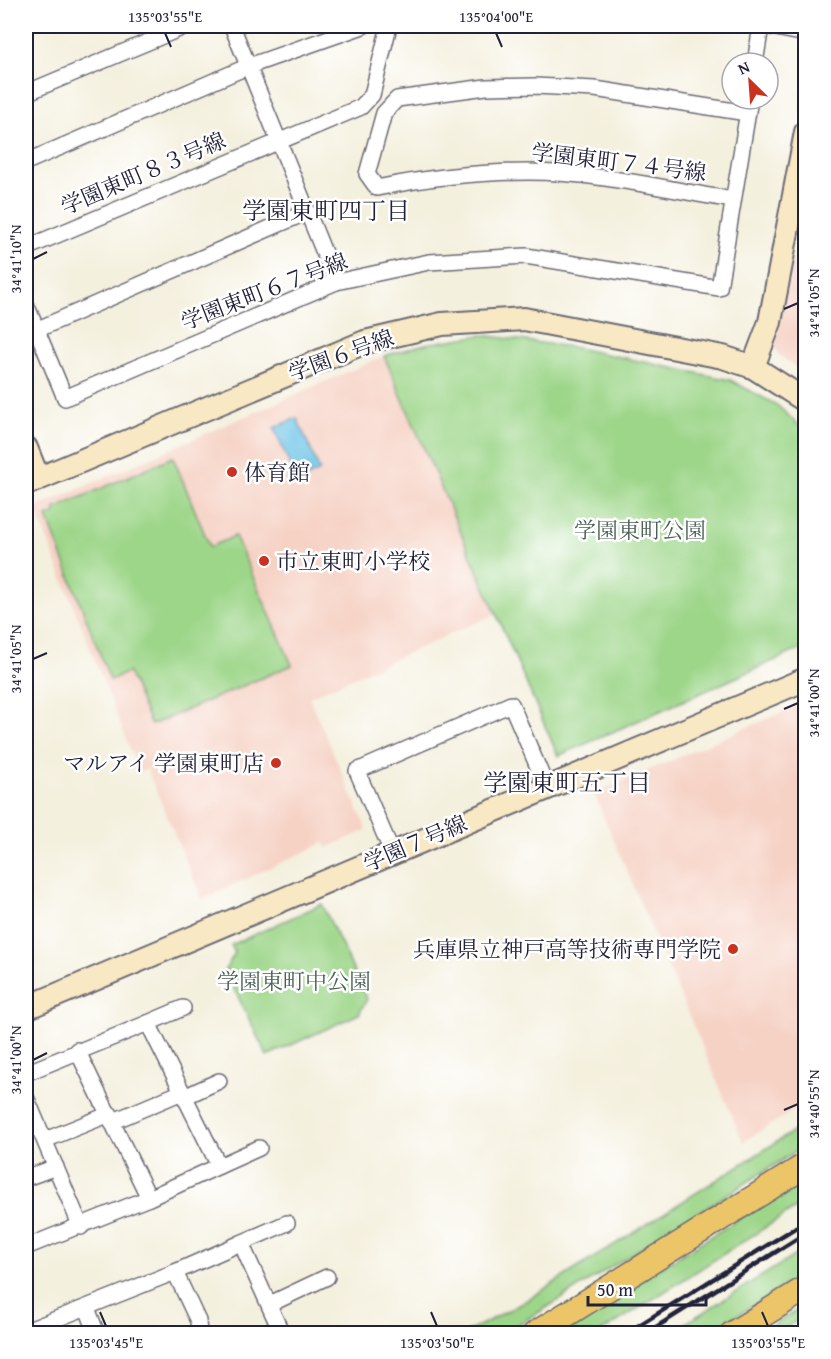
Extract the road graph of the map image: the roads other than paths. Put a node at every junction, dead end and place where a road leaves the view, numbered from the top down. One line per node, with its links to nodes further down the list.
1 (186, 26): 9 (street)
2 (232, 26): 8 (street)
3 (363, 26): 8 (street)
4 (389, 26): 13 (street, 学園東町８３号線)
5 (763, 26): 6 (street); 7 (street)
6 (806, 34)
7 (758, 51)
8 (249, 66): 13 (street); 14 (street)
9 (26, 93)
10 (720, 103): 15 (street, 学園東町７４号線)
11 (747, 111): 15 (street, 学園東町６７号線)
12 (806, 132): 21 (street)
13 (279, 139): 16 (street); 17 (street, 学園東町８３号線)
14 (26, 162)
15 (733, 200): 18 (street, 学園東町６７号線)
16 (307, 212): 18 (street); 20 (street)
17 (26, 248)
18 (336, 282): 20 (street, 学園東町６７号線)
19 (26, 304): 20 (street, 学園東町６７号線)
20 (36, 330)
21 (753, 367): 22 (street, 学園６号線); 24 (street, 学園６号線)
22 (806, 401)
23 (26, 448): 24 (street)
24 (32, 481)
25 (806, 679): 26 (street, 学園７号線)
26 (547, 788): 27 (street, 学園７号線); 27 (street)
27 (392, 852): 28 (street, 学園７号線)
28 (26, 1008)
29 (183, 1008): 30 (street)
30 (148, 1023): 31 (street); 34 (street)
31 (77, 1050): 32 (street); 36 (street)
32 (26, 1073)
33 (219, 1081): 34 (street)
34 (183, 1094): 36 (street); 40 (street)
35 (26, 1097): 37 (street)
36 (112, 1118): 37 (street); 43 (street)
37 (45, 1140): 41 (street)
38 (259, 1148): 40 (street)
39 (806, 1165): 57 (main road)
40 (219, 1166): 43 (street)
41 (56, 1167): 42 (street); 45 (street)
42 (26, 1178)
43 (149, 1198): 45 (street)
44 (286, 1223): 46 (street)
45 (81, 1227): 47 (street)
46 (241, 1243): 48 (street); 51 (street)
47 (26, 1248)
48 (176, 1272): 52 (street); 55 (street)
49 (327, 1277): 51 (street)
50 (806, 1288): 58 (main road)
51 (270, 1304): 56 (street)
52 (87, 1308): 53 (street); 54 (street)
53 (26, 1331)
54 (97, 1334)
55 (199, 1334)
56 (282, 1334)
57 (535, 1334)
58 (732, 1334)

